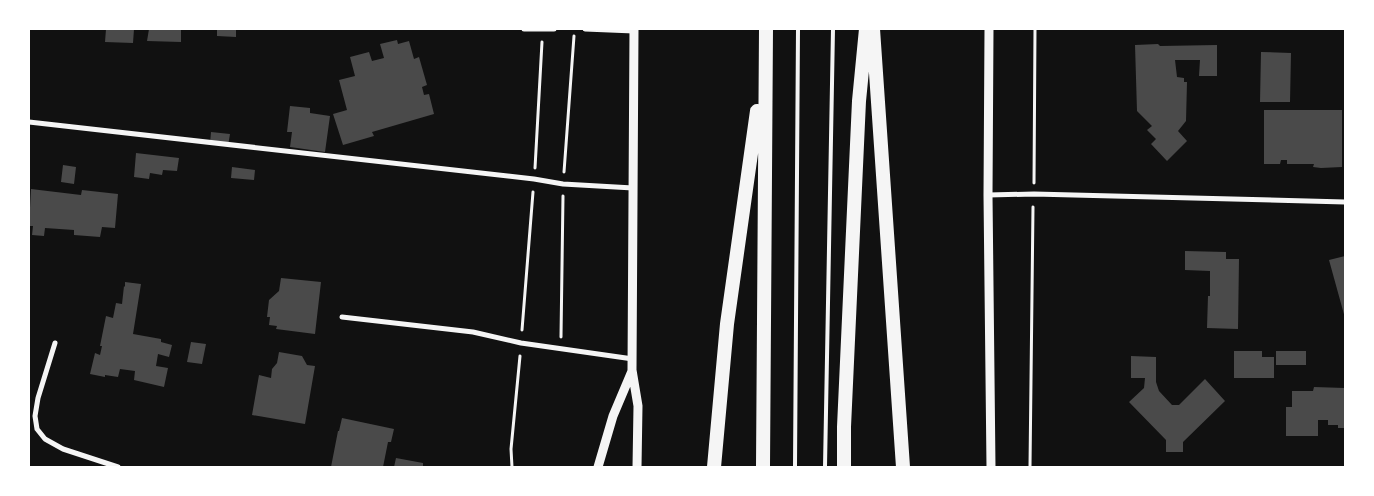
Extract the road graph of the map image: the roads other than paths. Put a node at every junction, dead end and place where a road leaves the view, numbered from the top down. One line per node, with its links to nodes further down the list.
1 (524, 29): 2 (street)
2 (543, 29): 3 (street)
3 (554, 29)
4 (585, 29): 11 (street)
5 (766, 29): 12 (highway)
6 (798, 29): 26 (lane)
7 (833, 29): 27 (lane)
8 (866, 29): 28 (highway)
9 (873, 29): 29 (highway)
10 (990, 29): 15 (street)
11 (634, 30): 14 (street)
12 (765, 60): 24 (highway); 25 (highway)
13 (29, 122): 14 (street)
14 (633, 188): 19 (street)
15 (988, 195): 16 (street); 30 (street)
16 (1345, 202)
17 (342, 317): 19 (street)
18 (55, 343): 21 (street)
19 (633, 359): 20 (street)
20 (632, 370): 22 (street); 23 (street)
21 (118, 467)
22 (598, 467)
23 (637, 467)
24 (714, 467)
25 (763, 467)
26 (795, 467)
27 (825, 467)
28 (844, 467)
29 (903, 467)
30 (991, 467)

